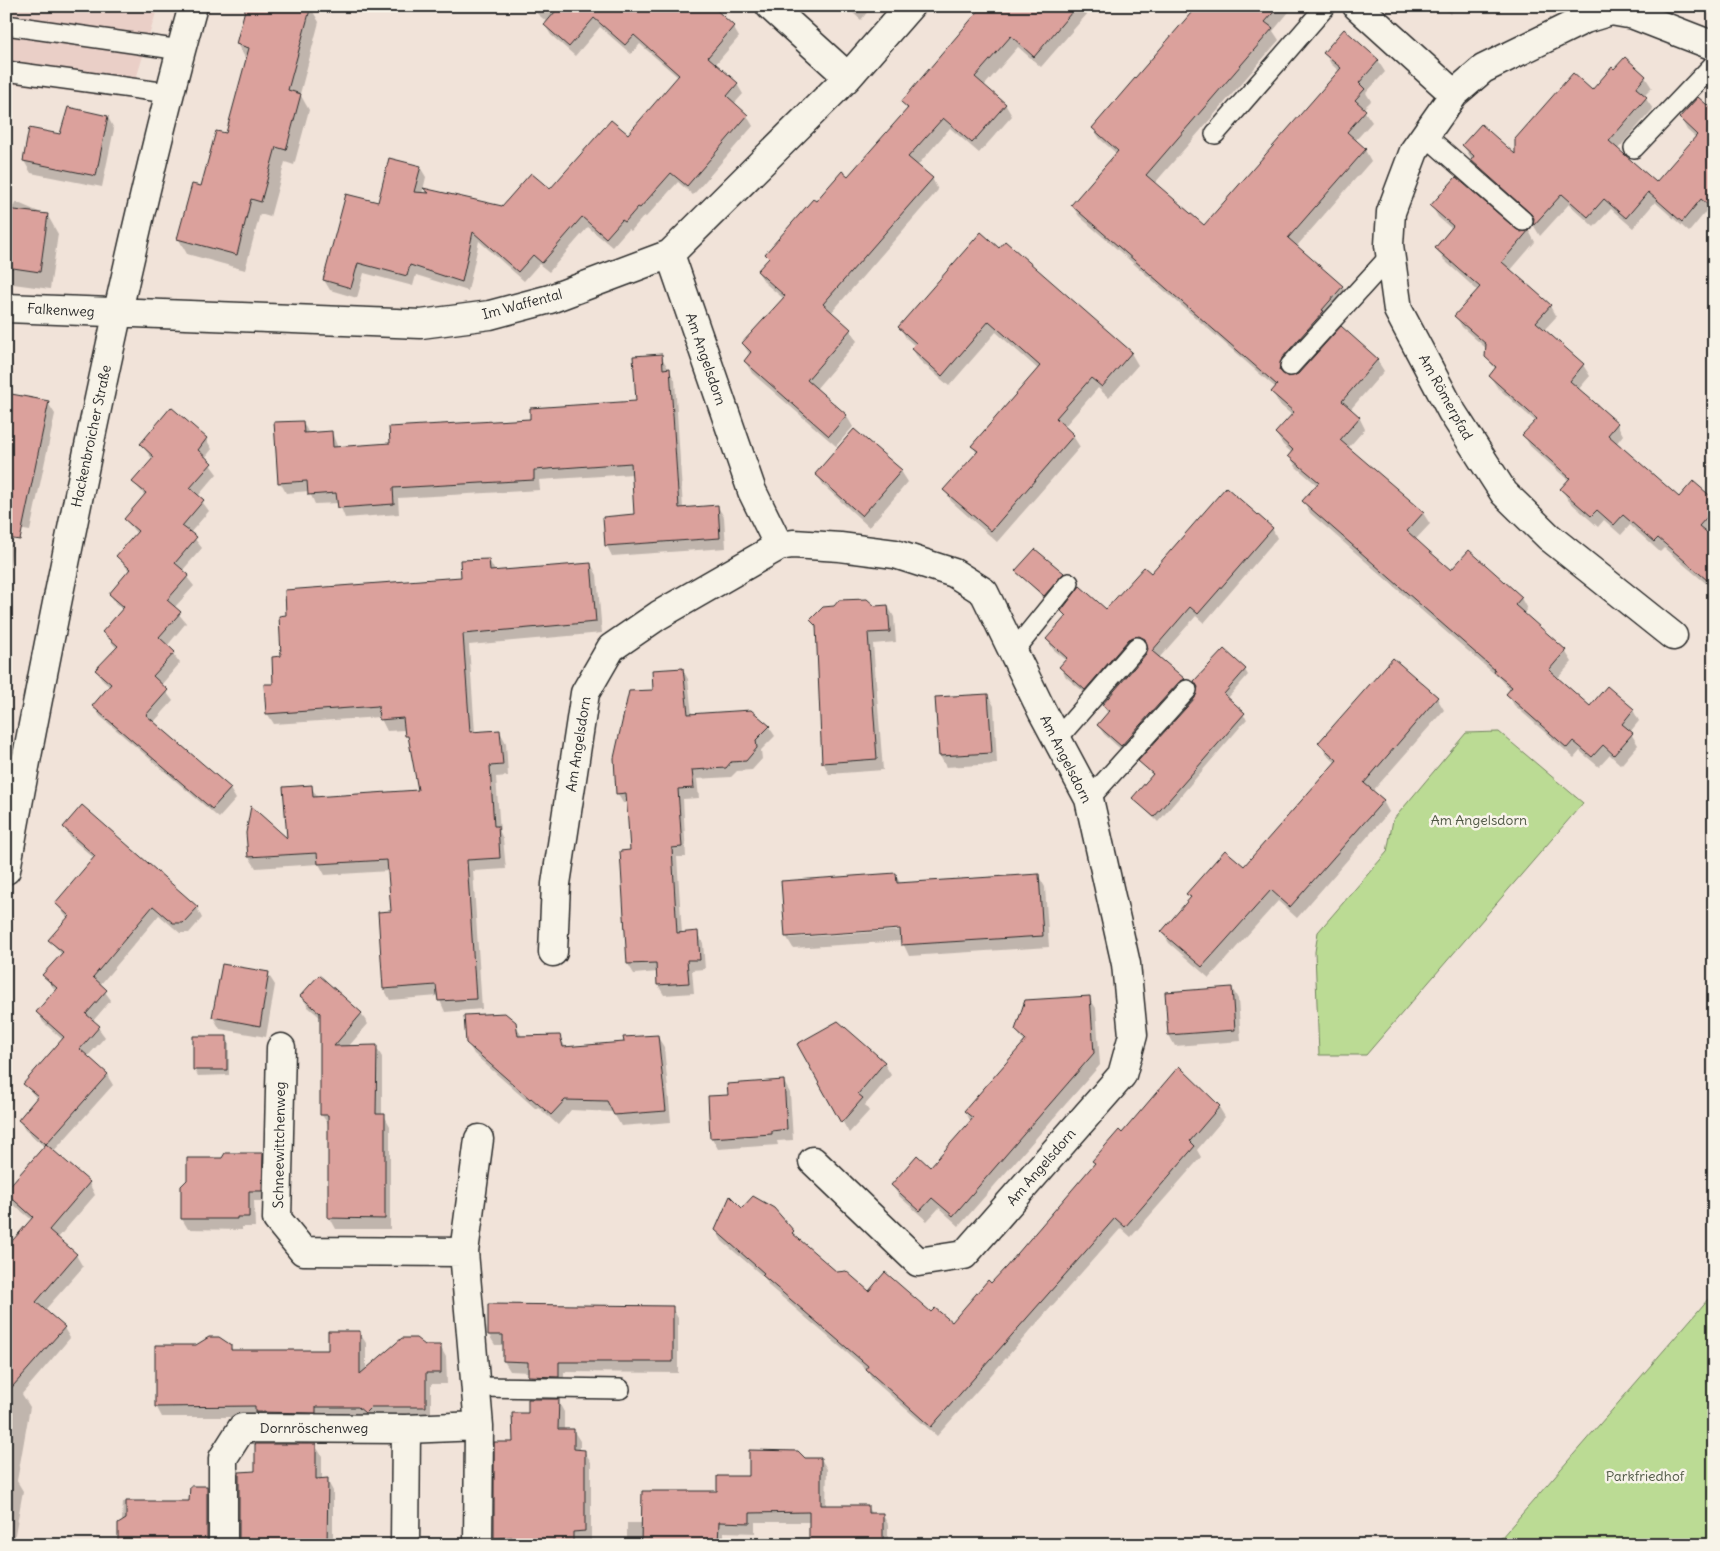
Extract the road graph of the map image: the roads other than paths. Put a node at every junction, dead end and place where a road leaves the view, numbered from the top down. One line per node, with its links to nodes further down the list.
1 (193, 6): 9 (street, Hackenbroicher Straße)
2 (770, 6): 12 (street)
3 (910, 6): 12 (street, Im Waffental)
4 (1326, 6): 15 (lane)
5 (1357, 6): 14 (street)
6 (1613, 9): 8 (street, Am Römerpfad); 14 (street, Am Römerpfad)
7 (6, 25): 9 (lane)
8 (1714, 46)
9 (181, 50): 13 (street, Hackenbroicher Straße)
10 (1714, 64): 17 (lane)
11 (6, 71): 13 (lane)
12 (848, 78): 19 (street, Im Waffental)
13 (168, 93): 22 (street, Hackenbroicher Straße)
14 (1454, 94): 16 (street, Am Römerpfad)
15 (1215, 134)
16 (1426, 135): 18 (lane); 20 (street, Am Römerpfad)
17 (1634, 148)
18 (1523, 221)
19 (670, 254): 22 (street, Im Waffental); 24 (street, Am Angelsdorn)
20 (1390, 256): 23 (lane); 26 (street, Am Römerpfad)
21 (6, 308): 22 (street, Falkenweg)
22 (117, 312): 32 (street, Hackenbroicher Straße)
23 (1290, 366)
24 (779, 546): 28 (street, Am Angelsdorn); 33 (street, Am Angelsdorn)
25 (1069, 583): 28 (lane)
26 (1672, 636)
27 (1137, 648): 30 (lane)
28 (1014, 650): 30 (street, Am Angelsdorn)
29 (1187, 690): 31 (lane)
30 (1057, 739): 31 (street, Am Angelsdorn)
31 (1089, 799): 36 (street, Am Angelsdorn)
32 (6, 870)
33 (553, 952)
34 (281, 1048): 37 (street, Schneewittchenweg)
35 (479, 1139): 37 (street)
36 (813, 1161)
37 (464, 1252): 38 (street)
38 (476, 1387): 39 (lane); 40 (street)
39 (620, 1389)
40 (479, 1426): 41 (street, Dornröschenweg); 44 (street)
41 (406, 1429): 42 (street, Dornröschenweg); 43 (street)
42 (223, 1545)
43 (405, 1545)
44 (478, 1545)

